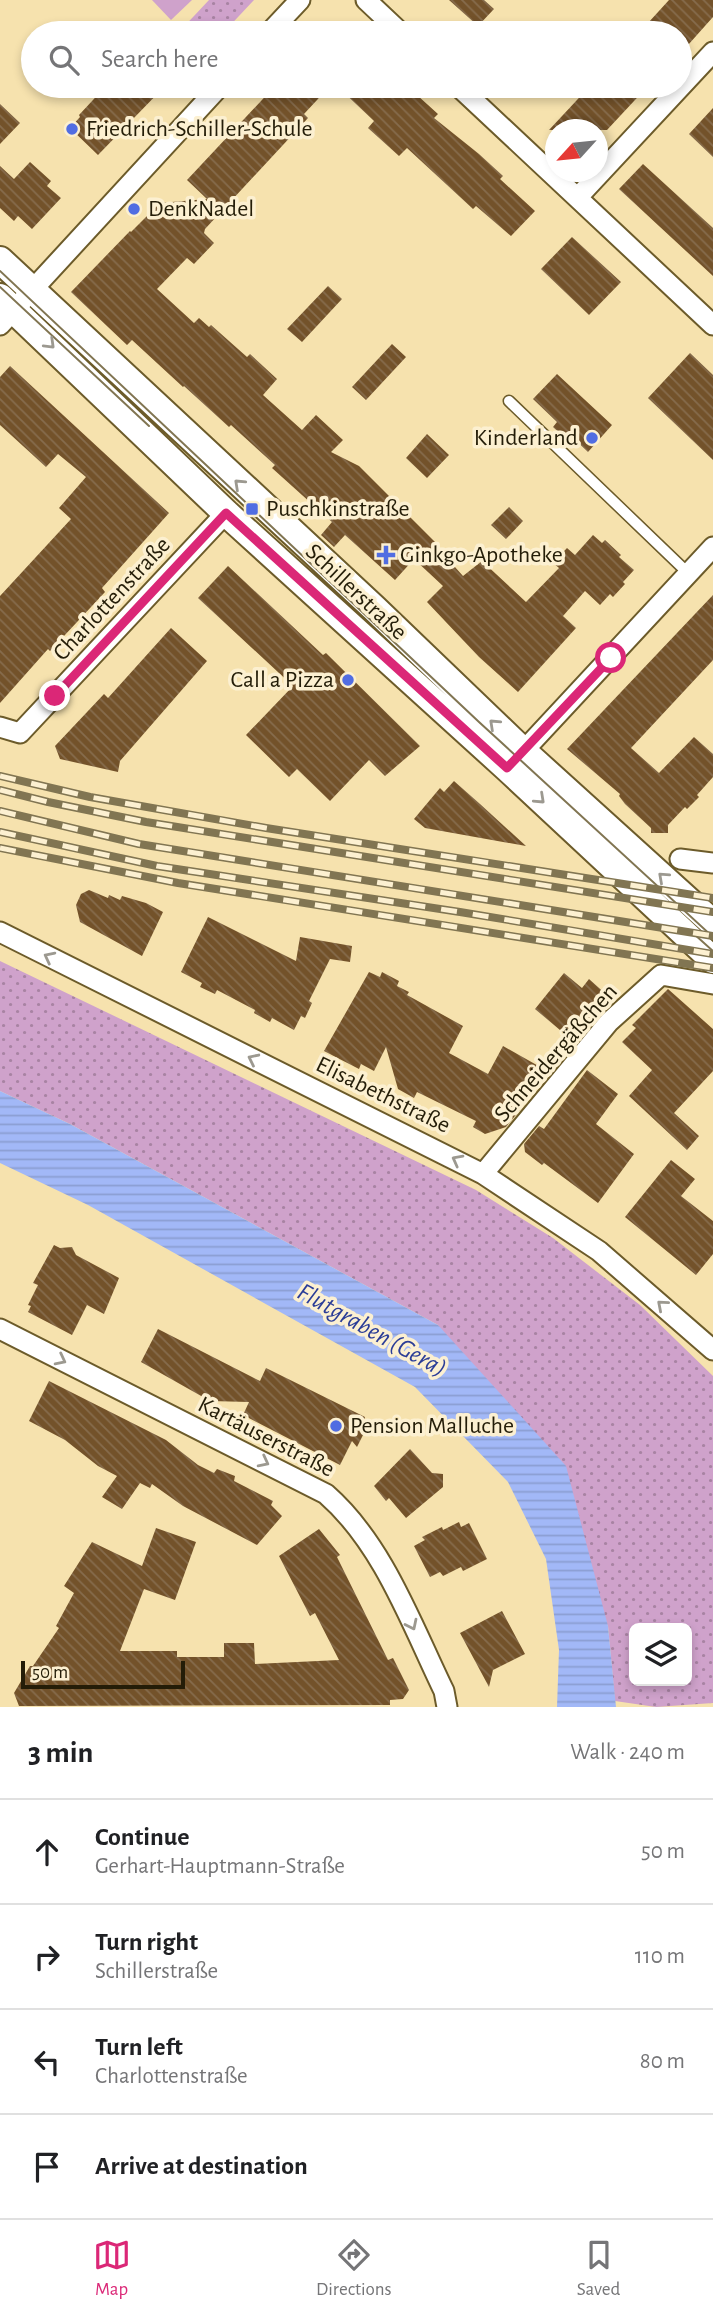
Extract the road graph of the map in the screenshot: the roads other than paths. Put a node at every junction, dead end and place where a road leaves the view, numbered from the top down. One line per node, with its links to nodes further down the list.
1 (300, 0): 3 (street)
2 (366, 0): 4 (street)
3 (280, 21)
4 (388, 21)
5 (713, 52): 6 (street)
6 (692, 75)
7 (209, 98): 12 (street)
8 (471, 98): 10 (street)
9 (670, 98): 10 (street)
10 (578, 197): 14 (street)
11 (0, 260): 12 (main road, Schillerstraße)
12 (32, 289): 13 (street); 20 (main road, Schillerstraße, one-way to 12)
13 (4, 311): 16 (main road, Schillerstraße, one-way to 16)
14 (713, 325)
15 (509, 401): 18 (lane)
16 (226, 513): 19 (street, Charlottenstraße); 20 (main road, Schillerstraße)
17 (713, 547): 18 (street)
18 (689, 574): 20 (street)
19 (0, 727)
20 (515, 759): 23 (main road, Schillerstraße, one-way to 20); 25 (main road, Schillerstraße, one-way to 25)
21 (680, 859): 22 (street)
22 (713, 863)
23 (713, 923)
24 (0, 932): 27 (street, Elisabethstraße, one-way to 24)
25 (713, 960)
26 (713, 984): 27 (street, Schneidergäßchen)
27 (484, 1174): 29 (street, Elisabethstraße, one-way to 27)
28 (0, 1329): 30 (street, Kartäuserstraße, one-way to 30)
29 (713, 1350)
30 (447, 1707)

